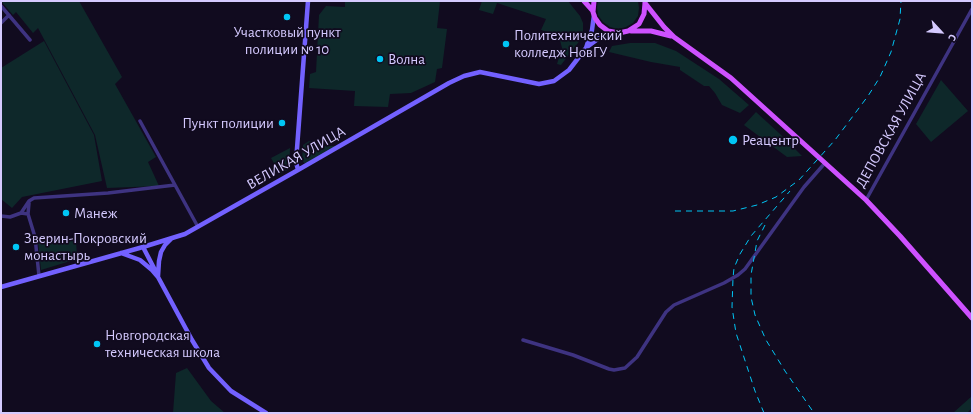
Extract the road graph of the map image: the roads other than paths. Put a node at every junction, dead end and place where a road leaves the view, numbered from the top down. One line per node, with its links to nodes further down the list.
1 (308, 1): 17 (main road)
2 (584, 1): 7 (main road)
3 (594, 1): 7 (main road)
4 (645, 2): 10 (main road); 12 (main road)
5 (1, 6): 8 (street)
6 (972, 9): 19 (street, ДЕПОВСКАЯ УЛИЦА)
7 (594, 13): 11 (main road); 14 (main road)
8 (9, 15): 9 (street); 13 (street)
9 (1, 23)
10 (628, 31): 11 (main road); 12 (main road)
11 (614, 32): 14 (main road)
12 (674, 37): 16 (main road)
13 (30, 40)
14 (586, 48): 17 (main road, ВЕЛИКАЯ УЛИЦА)
15 (140, 121): 18 (street)
16 (826, 163): 19 (main road); 32 (street)
17 (298, 170): 24 (main road, ВЕЛИКАЯ УЛИЦА)
18 (175, 186): 20 (street); 24 (street)
19 (866, 200): 31 (main road)
20 (29, 201): 21 (street); 22 (street)
21 (21, 213): 22 (street); 23 (street)
22 (28, 214): 28 (street)
23 (1, 216)
24 (198, 227): 25 (main road, ВЕЛИКАЯ УЛИЦА)
25 (174, 238): 26 (main road, ВЕЛИКАЯ УЛИЦА); 29 (main road)
26 (143, 247): 27 (main road, ВЕЛИКАЯ УЛИЦА); 29 (main road)
27 (121, 254): 28 (main road, ВЕЛИКАЯ УЛИЦА); 29 (main road)
28 (39, 276): 30 (main road, ВЕЛИКАЯ УЛИЦА)
29 (158, 276): 33 (main road)
30 (1, 287)
31 (972, 318)
32 (523, 340)
33 (266, 413)

